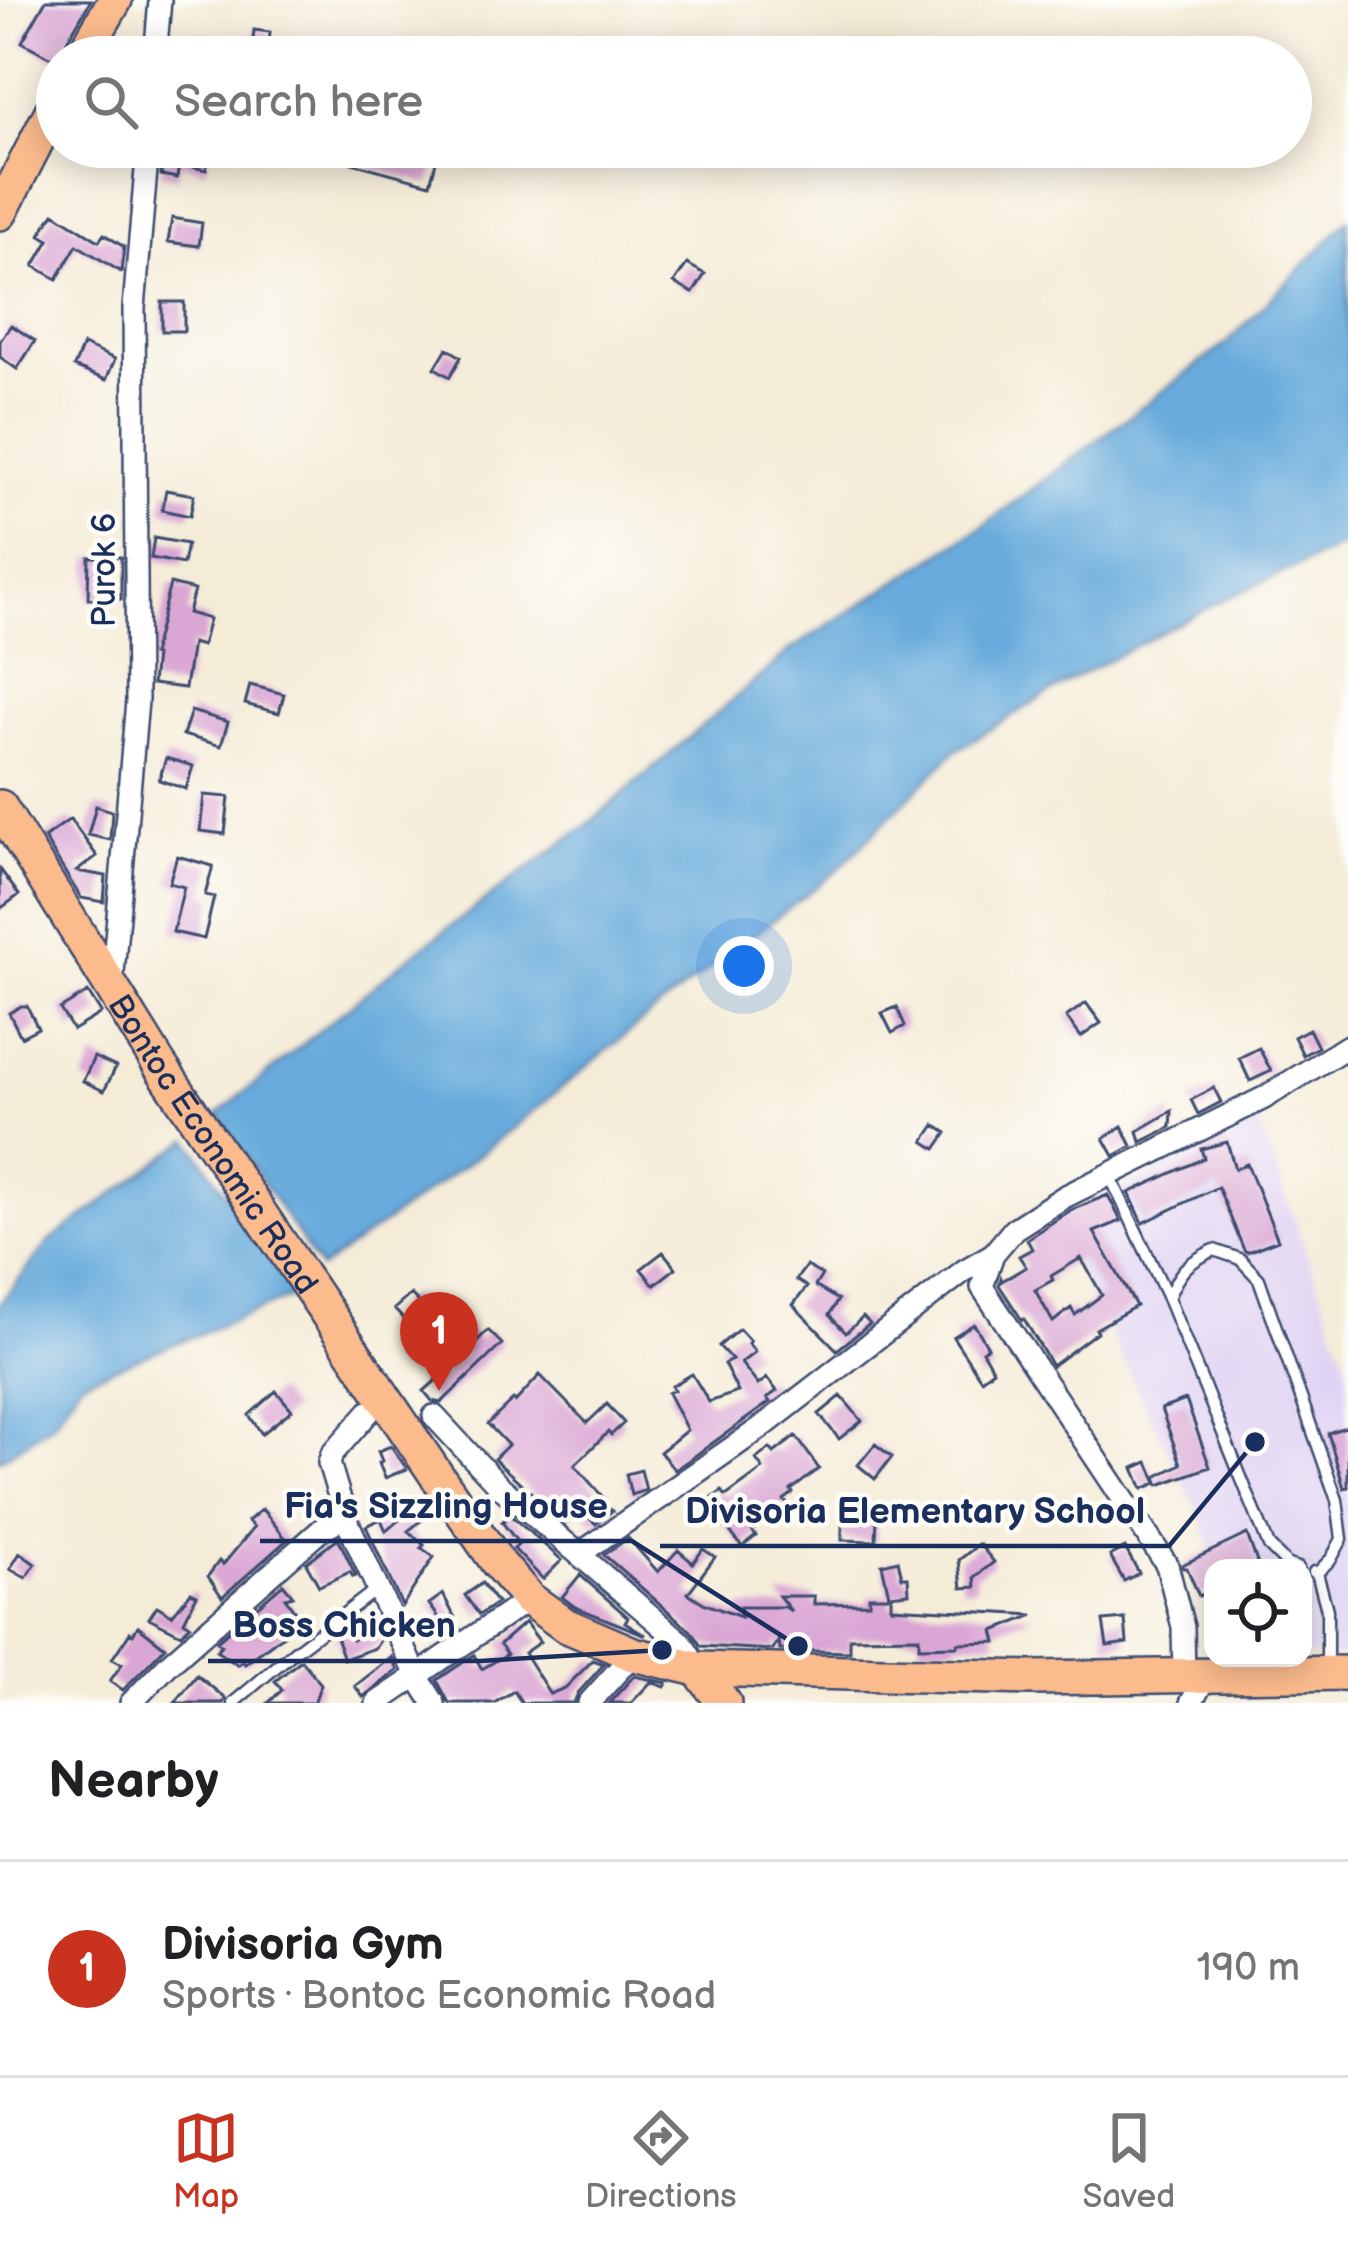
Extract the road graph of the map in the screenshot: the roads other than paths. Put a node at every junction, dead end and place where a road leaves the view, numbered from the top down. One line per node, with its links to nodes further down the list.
1 (116, 0): 3 (main road)
2 (160, 0): 4 (street)
3 (95, 36)
4 (157, 36)
5 (36, 142): 7 (main road)
6 (146, 168): 9 (street, Purok 6)
7 (0, 213)
8 (0, 806): 9 (main road, Bontoc Economic Road)
9 (112, 991): 22 (main road, Bontoc Economic Road)
10 (1348, 1046): 11 (street)
11 (1110, 1174): 12 (street); 13 (lane)
12 (993, 1255): 17 (street); 27 (street)
13 (1168, 1298): 18 (lane); 20 (lane)
14 (369, 1412): 16 (street)
15 (434, 1416): 17 (street)
16 (346, 1516): 21 (street); 28 (street)
17 (581, 1553): 24 (street)
18 (1282, 1559)
19 (1312, 1572): 20 (lane)
20 (1317, 1574): 25 (lane)
21 (378, 1588): 26 (street); 29 (lane)
22 (529, 1599): 23 (main road, Bontoc Economic Road); 26 (street)
23 (633, 1654): 24 (main road, Bontoc Economic Road); 32 (street)
24 (698, 1669): 27 (main road, Bontoc Economic Road); 33 (main road)
25 (1338, 1673): 27 (main road, Bontoc Economic Road)
26 (418, 1676): 30 (street); 31 (street)
27 (1194, 1685)
28 (131, 1703)
29 (233, 1703)
30 (377, 1703)
31 (434, 1703)
32 (589, 1703)
33 (724, 1703)

